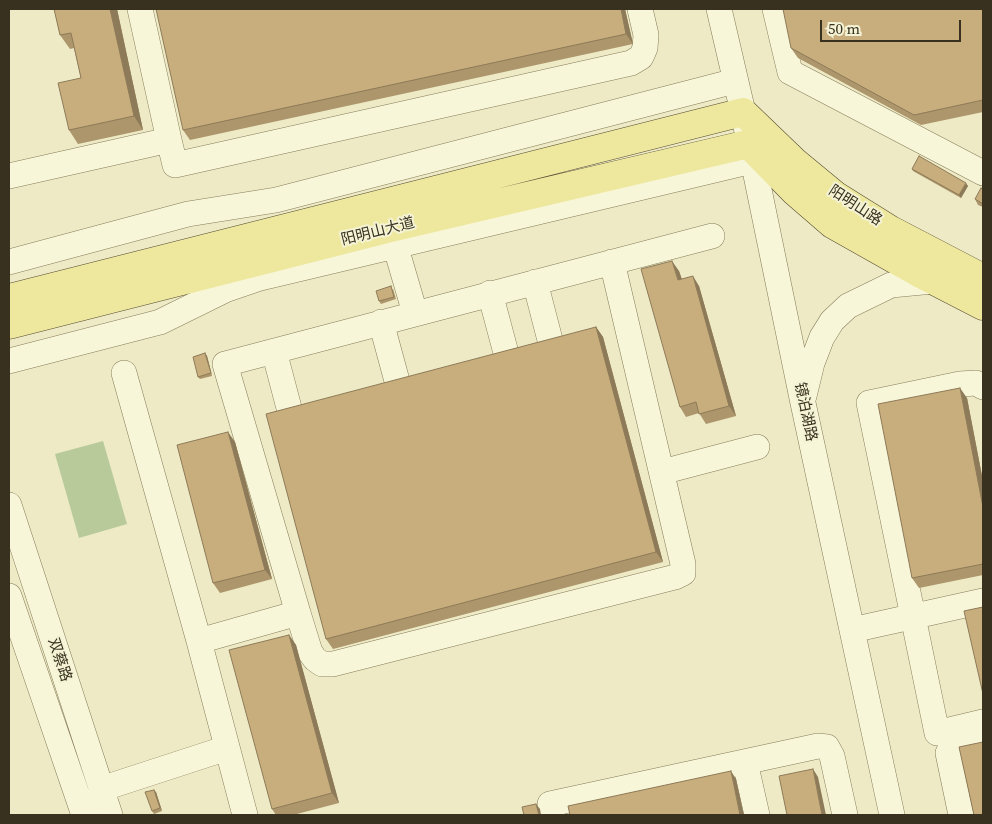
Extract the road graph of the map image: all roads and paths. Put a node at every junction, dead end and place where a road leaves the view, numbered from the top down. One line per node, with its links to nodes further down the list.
1 (140, 9): 7 (street)
2 (640, 9): 7 (street)
3 (719, 9): 5 (street, 镜泊湖路)
4 (775, 9): 9 (street)
5 (735, 81): 6 (street, 镜泊湖路); 13 (street)
6 (743, 112): 8 (street, 镜泊湖路); 15 (main road, 阳明山路); 19 (main road, 阳明山大道)
7 (169, 140): 10 (street)
8 (750, 153): 12 (main road, 阳明山大道); 16 (main road, 阳明山路); 31 (street, 镜泊湖路)
9 (983, 173)
10 (9, 176)
11 (712, 236): 14 (street)
12 (393, 237): 21 (street); 23 (main road, 阳明山大道); 27 (street)
13 (9, 262)
14 (612, 262): 17 (street); 34 (street)
15 (983, 278)
16 (933, 281): 20 (main road, 阳明山路); 31 (street)
17 (535, 282): 18 (street); 24 (street)
18 (490, 293): 21 (street); 26 (street)
19 (9, 298)
20 (983, 306)
21 (414, 313): 22 (street)
22 (382, 322): 25 (street); 29 (street)
23 (9, 325)
24 (550, 340)
25 (274, 351): 32 (street); 38 (street)
26 (506, 353)
27 (9, 361)
28 (124, 373): 41 (street)
29 (397, 381)
30 (983, 387): 39 (street)
31 (803, 403): 40 (street, 镜泊湖路)
32 (289, 408)
33 (757, 447): 34 (street)
34 (662, 472): 38 (street)
35 (9, 505): 46 (street, 双蔡路)
36 (9, 596): 47 (street, 双蔡路)
37 (983, 601): 39 (street)
38 (298, 614): 41 (street)
39 (912, 617): 40 (street); 42 (street)
40 (852, 630): 53 (street, 镜泊湖路)
41 (199, 640): 44 (street)
42 (983, 722)
43 (983, 744): 54 (street)
44 (228, 748): 46 (street); 49 (street)
45 (745, 762): 50 (street); 51 (street); 52 (street)
46 (101, 789): 48 (street, 双蔡路)
47 (84, 815)
48 (110, 815)
49 (245, 815)
50 (552, 815)
51 (757, 815)
52 (844, 815)
53 (892, 815)
54 (960, 815)

